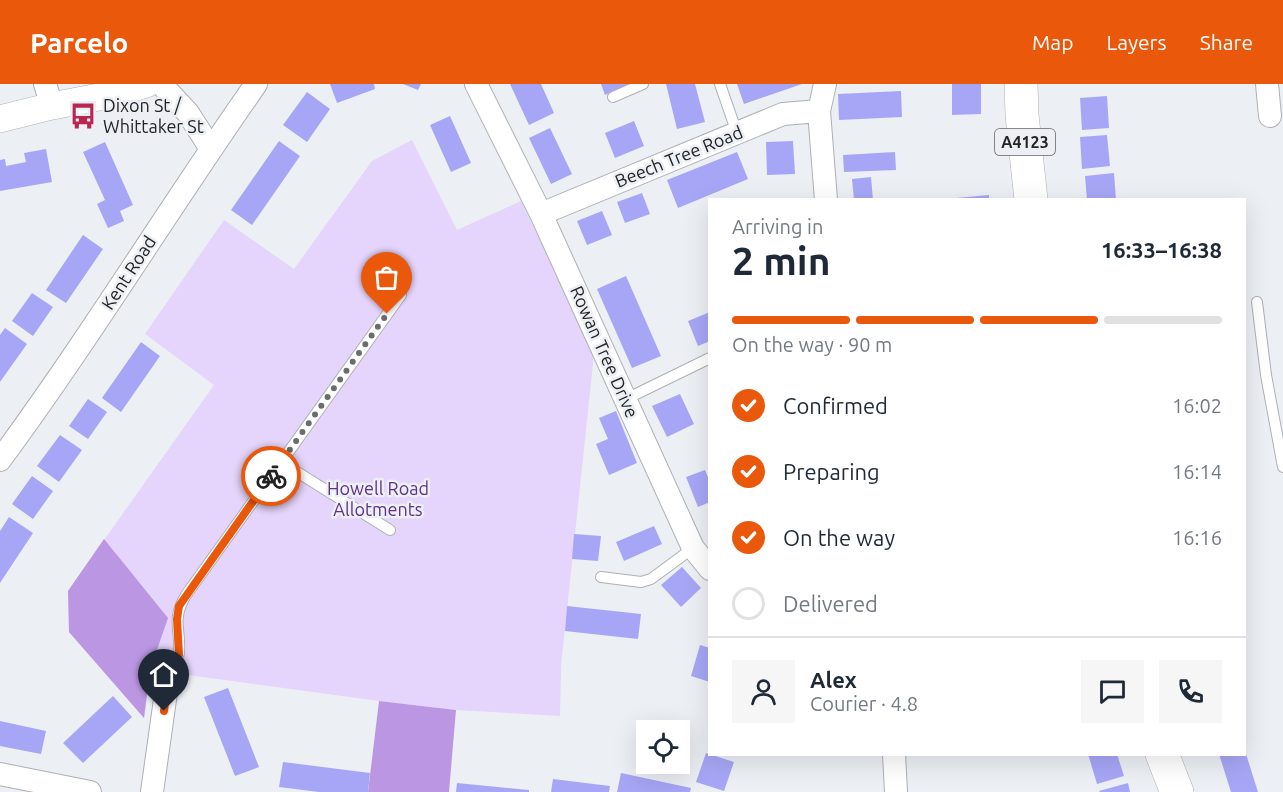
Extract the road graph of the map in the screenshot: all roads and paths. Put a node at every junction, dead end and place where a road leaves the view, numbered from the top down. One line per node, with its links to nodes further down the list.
1 (146, 84): 10 (street)
2 (161, 84): 16 (street)
3 (256, 84): 16 (street, Kent Road)
4 (476, 84): 19 (street, Rowan Tree Drive)
5 (644, 84): 11 (lane)
6 (720, 84): 15 (lane)
7 (825, 84): 12 (street)
8 (1021, 84): 18 (highway, A4123)
9 (1267, 84): 13 (street)
10 (49, 95): 14 (street)
11 (613, 97)
12 (819, 111): 15 (street, Beech Tree Road); 17 (street)
13 (1270, 116)
14 (0, 119)
15 (737, 133): 19 (street, Beech Tree Road)
16 (211, 149): 24 (street, Kent Road)
17 (825, 198)
18 (1031, 198)
19 (542, 214): 23 (street, Rowan Tree Drive)
20 (401, 295): 25 (lane)
21 (1257, 302): 26 (lane)
22 (708, 359): 23 (lane)
23 (626, 399): 28 (street, Rowan Tree Drive)
24 (0, 460)
25 (281, 462): 27 (lane); 31 (lane)
26 (1283, 467)
27 (390, 530)
28 (693, 548): 29 (street, Rowan Tree Drive); 30 (lane)
29 (708, 567)
30 (601, 578)
31 (169, 671): 36 (street)
32 (894, 756): 37 (street)
33 (1163, 756): 38 (highway)
34 (8, 781): 35 (street)
35 (90, 792)
36 (152, 792)
37 (896, 792)
38 (1177, 792)

